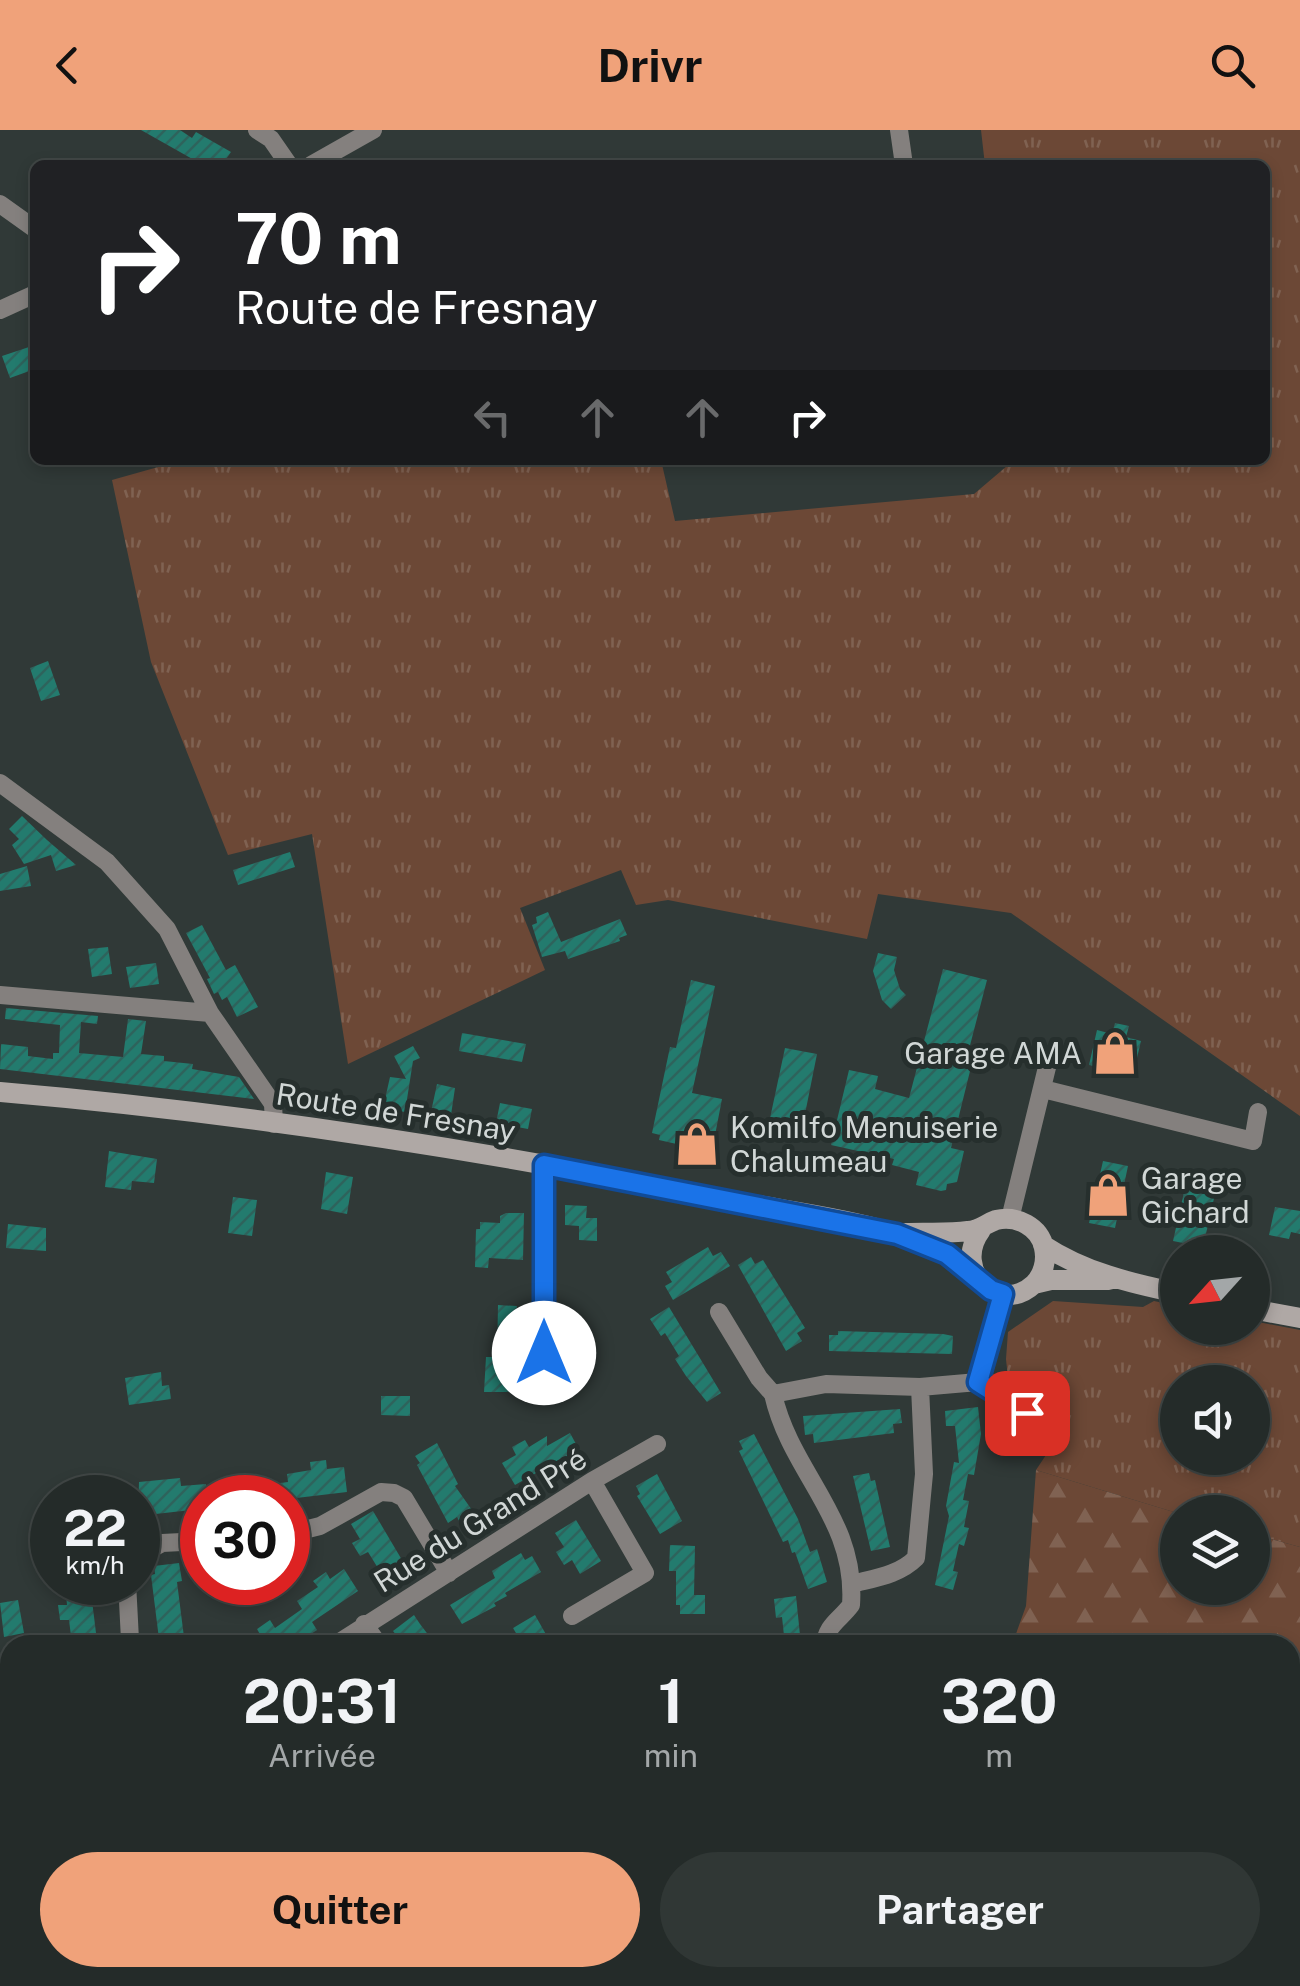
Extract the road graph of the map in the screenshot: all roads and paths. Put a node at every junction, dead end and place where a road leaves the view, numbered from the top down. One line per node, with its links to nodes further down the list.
1 (257, 130): 4 (street)
2 (373, 130): 5 (street)
3 (899, 130): 6 (street)
4 (286, 160)
5 (320, 160)
6 (903, 160)
7 (0, 204): 8 (street)
8 (30, 225)
9 (30, 296): 10 (street)
10 (0, 310)
11 (0, 783): 13 (street)
12 (0, 995): 13 (street)
13 (210, 1014): 18 (street)
14 (1050, 1055): 15 (street)
15 (1043, 1089): 17 (street); 20 (street)
16 (0, 1092): 18 (street, Route de Fresnay)
17 (1258, 1112)
18 (274, 1124): 19 (street, Route de Fresnay)
19 (544, 1165): 22 (street, Route de Fresnay); 32 (street)
20 (1010, 1218): 21 (street); 23 (street)
21 (981, 1230): 22 (street, Route de Fresnay); 24 (street)
22 (897, 1234): 24 (street, Route de Fresnay)
23 (1043, 1245): 25 (street); 26 (street)
24 (974, 1273): 28 (street)
25 (1116, 1280): 26 (street); 27 (street)
26 (1034, 1284): 28 (street)
27 (1160, 1289)
28 (1003, 1294): 33 (street)
29 (720, 1312): 35 (street)
30 (1270, 1312): 31 (street)
31 (1300, 1318)
32 (544, 1353)
33 (978, 1382): 34 (street); 36 (street)
34 (920, 1387): 35 (street); 41 (street)
35 (773, 1394): 41 (street)
36 (1052, 1428)
37 (657, 1444): 38 (street, Rue du Grand Pré)
38 (592, 1481): 40 (street, Rue du Grand Pré); 43 (street)
39 (310, 1528): 40 (street)
40 (449, 1572): 44 (street, Rue du Grand Pré)
41 (852, 1584): 48 (street)
42 (128, 1605): 45 (street)
43 (572, 1616)
44 (364, 1624): 46 (street, Rue du Grand Pré); 47 (street)
45 (130, 1635)
46 (349, 1635)
47 (372, 1635)
48 (826, 1635)

